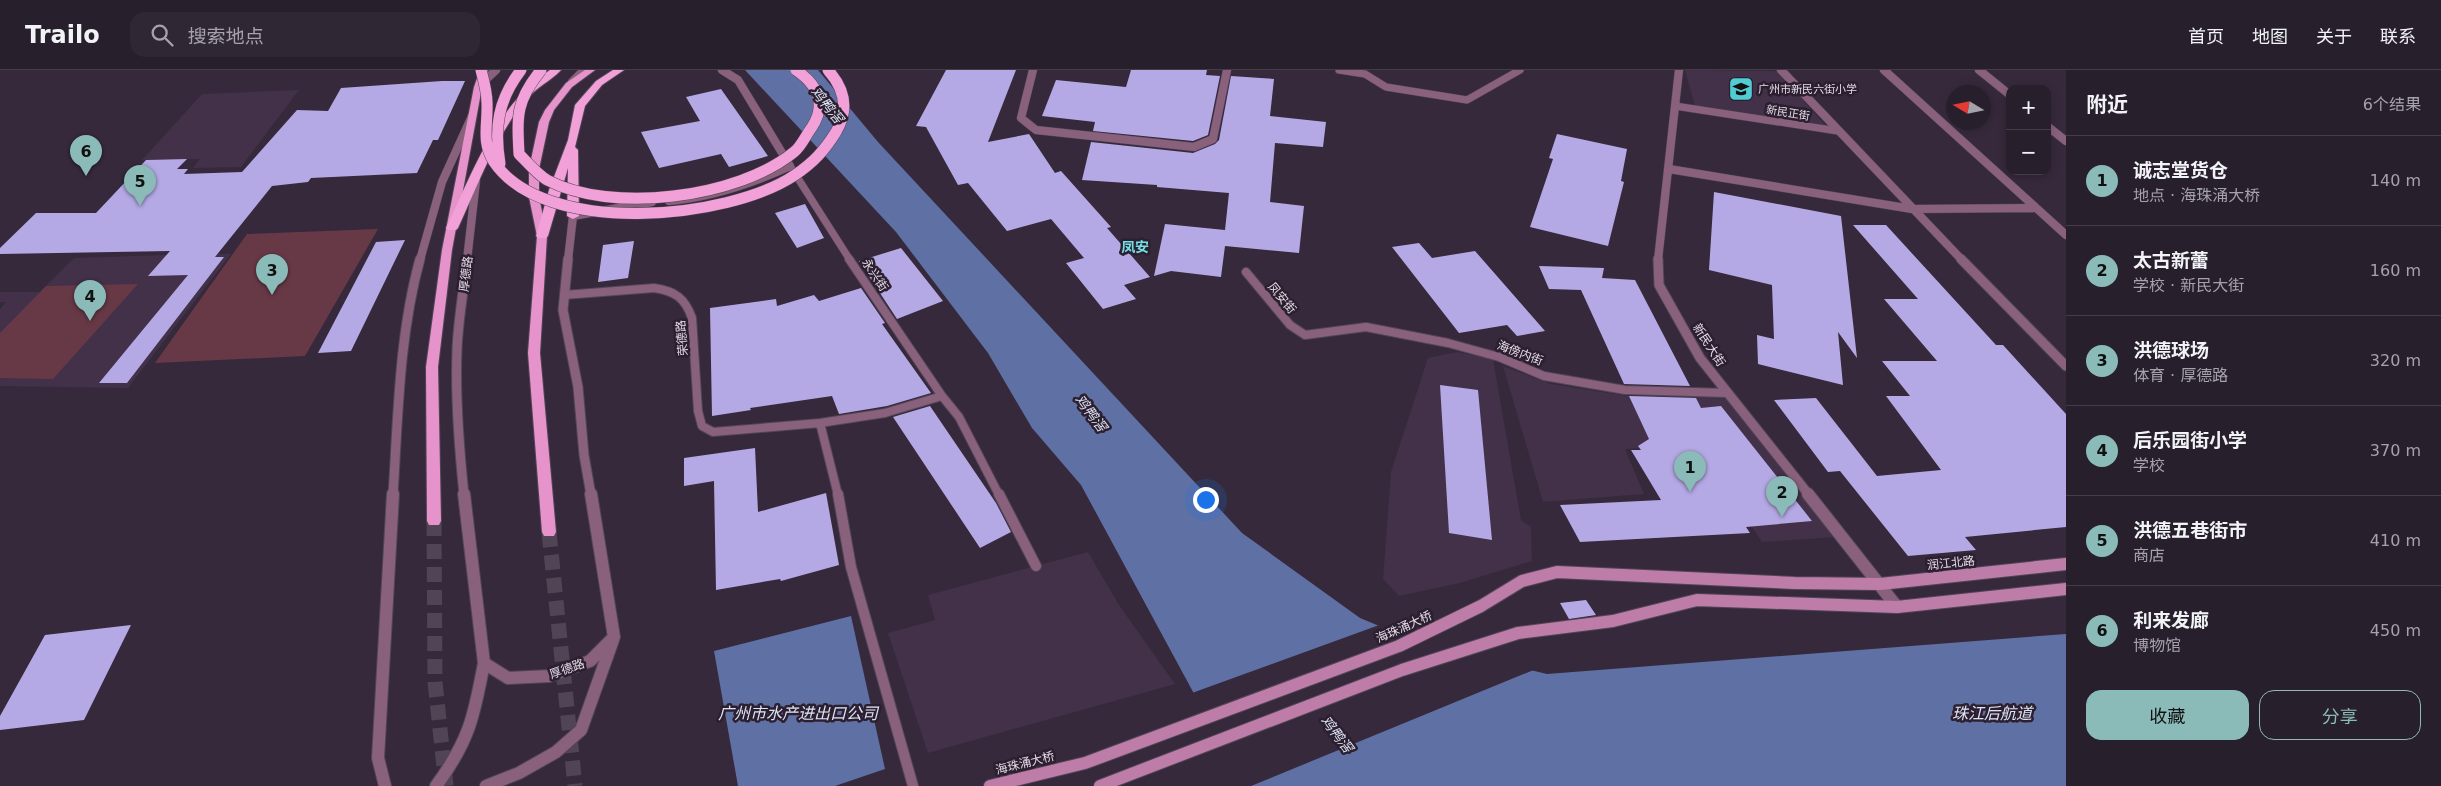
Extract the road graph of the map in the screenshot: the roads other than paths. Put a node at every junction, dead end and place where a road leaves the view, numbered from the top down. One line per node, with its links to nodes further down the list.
1 (482, 70): 21 (main road); 31 (highway, bridge)
2 (496, 70): 21 (street)
3 (521, 70): 31 (highway, bridge)
4 (542, 70): 10 (highway, bridge)
5 (556, 70): 32 (highway, bridge)
6 (584, 70): 20 (street)
7 (591, 70): 20 (main road)
8 (619, 70): 27 (highway)
9 (722, 70): 29 (street)
10 (796, 70)
11 (828, 70): 31 (highway, bridge)
12 (1033, 70): 13 (street)
13 (1227, 70)
14 (1339, 70): 15 (lane)
15 (1520, 70)
16 (1679, 70): 23 (street, 新民大街)
17 (1781, 70): 26 (street)
18 (1884, 70): 33 (street)
19 (1979, 70): 22 (street)
20 (569, 85): 38 (main road)
21 (478, 87): 24 (main road)
22 (2006, 92)
23 (1675, 106): 26 (lane, 新民正街); 30 (street, 新民大街)
24 (474, 112): 36 (main road); 57 (street)
25 (2051, 129): 28 (street)
26 (1838, 131): 34 (street)
27 (572, 140): 35 (highway); 38 (highway)
28 (2066, 141)
29 (790, 166): 35 (street); 44 (lane, 永兴街)
30 (1669, 169): 34 (street); 43 (street, 新民大街)
31 (501, 170)
32 (476, 181): 36 (highway); 56 (street, 厚德路)
33 (2036, 208): 34 (street); 37 (street)
34 (1912, 210): 42 (street)
35 (573, 216): 40 (street)
36 (452, 228): 47 (main road)
37 (2066, 235)
38 (542, 236): 48 (main road)
39 (1246, 272): 41 (lane, 凤安街)
40 (564, 295): 45 (lane, 荣德路); 55 (street)
41 (1305, 335): 43 (lane, 海傍内街)
42 (2066, 366)
43 (1727, 393): 52 (street, 新民大街)
44 (942, 396): 46 (lane); 50 (lane, 永兴街)
45 (698, 411): 46 (lane)
46 (820, 423): 60 (lane)
47 (434, 521)
48 (549, 532)
49 (2066, 564): 52 (main road, 润江北路)
50 (1036, 566)
51 (1839, 582): 52 (main road, 润江北路); 61 (main road, 海珠涌大桥)
52 (1880, 584): 54 (street, 新民大街)
53 (2066, 589): 54 (main road)
54 (1897, 607): 62 (main road)
55 (614, 637): 56 (street, 厚德路); 59 (street)
56 (484, 663): 58 (street)
57 (384, 786)
58 (436, 786)
59 (486, 786)
60 (913, 786)
61 (990, 786)
62 (1100, 786)

